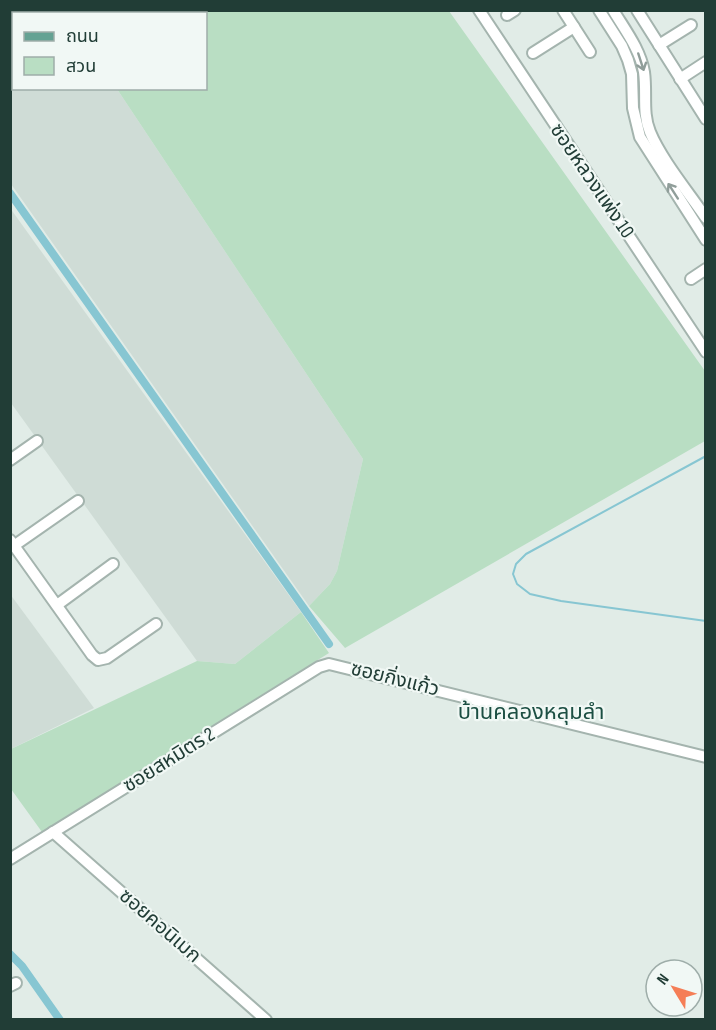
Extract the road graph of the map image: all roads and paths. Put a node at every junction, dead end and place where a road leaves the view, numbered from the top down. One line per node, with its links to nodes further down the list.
1 (479, 10): 18 (street, ซอยหลวงแพ่ง 10)
2 (563, 10): 7 (street)
3 (599, 10): 15 (street, one-way to 3)
4 (613, 10): 14 (street, one-way to 14)
5 (637, 10): 8 (street)
6 (691, 25): 8 (street)
7 (574, 27): 9 (street); 10 (street)
8 (659, 45): 12 (street)
9 (590, 52)
10 (533, 53)
11 (705, 62): 12 (street)
12 (680, 79): 13 (street)
13 (705, 117)
14 (704, 213)
15 (705, 240)
16 (705, 268): 17 (street)
17 (692, 279)
18 (705, 352)
19 (37, 441): 20 (street)
20 (10, 460)
21 (78, 501): 22 (street)
22 (13, 543): 24 (street)
23 (113, 564): 24 (street)
24 (57, 604): 25 (street)
25 (156, 624)
26 (329, 664): 27 (street, ซอยกิ่งแก้ว); 28 (street, ซอยสหมิตร 2)
27 (705, 757)
28 (53, 832): 29 (street, ซอยสหมิตร 2); 30 (street, ซอยคอนิเมก)
29 (10, 859)
30 (266, 1020)

